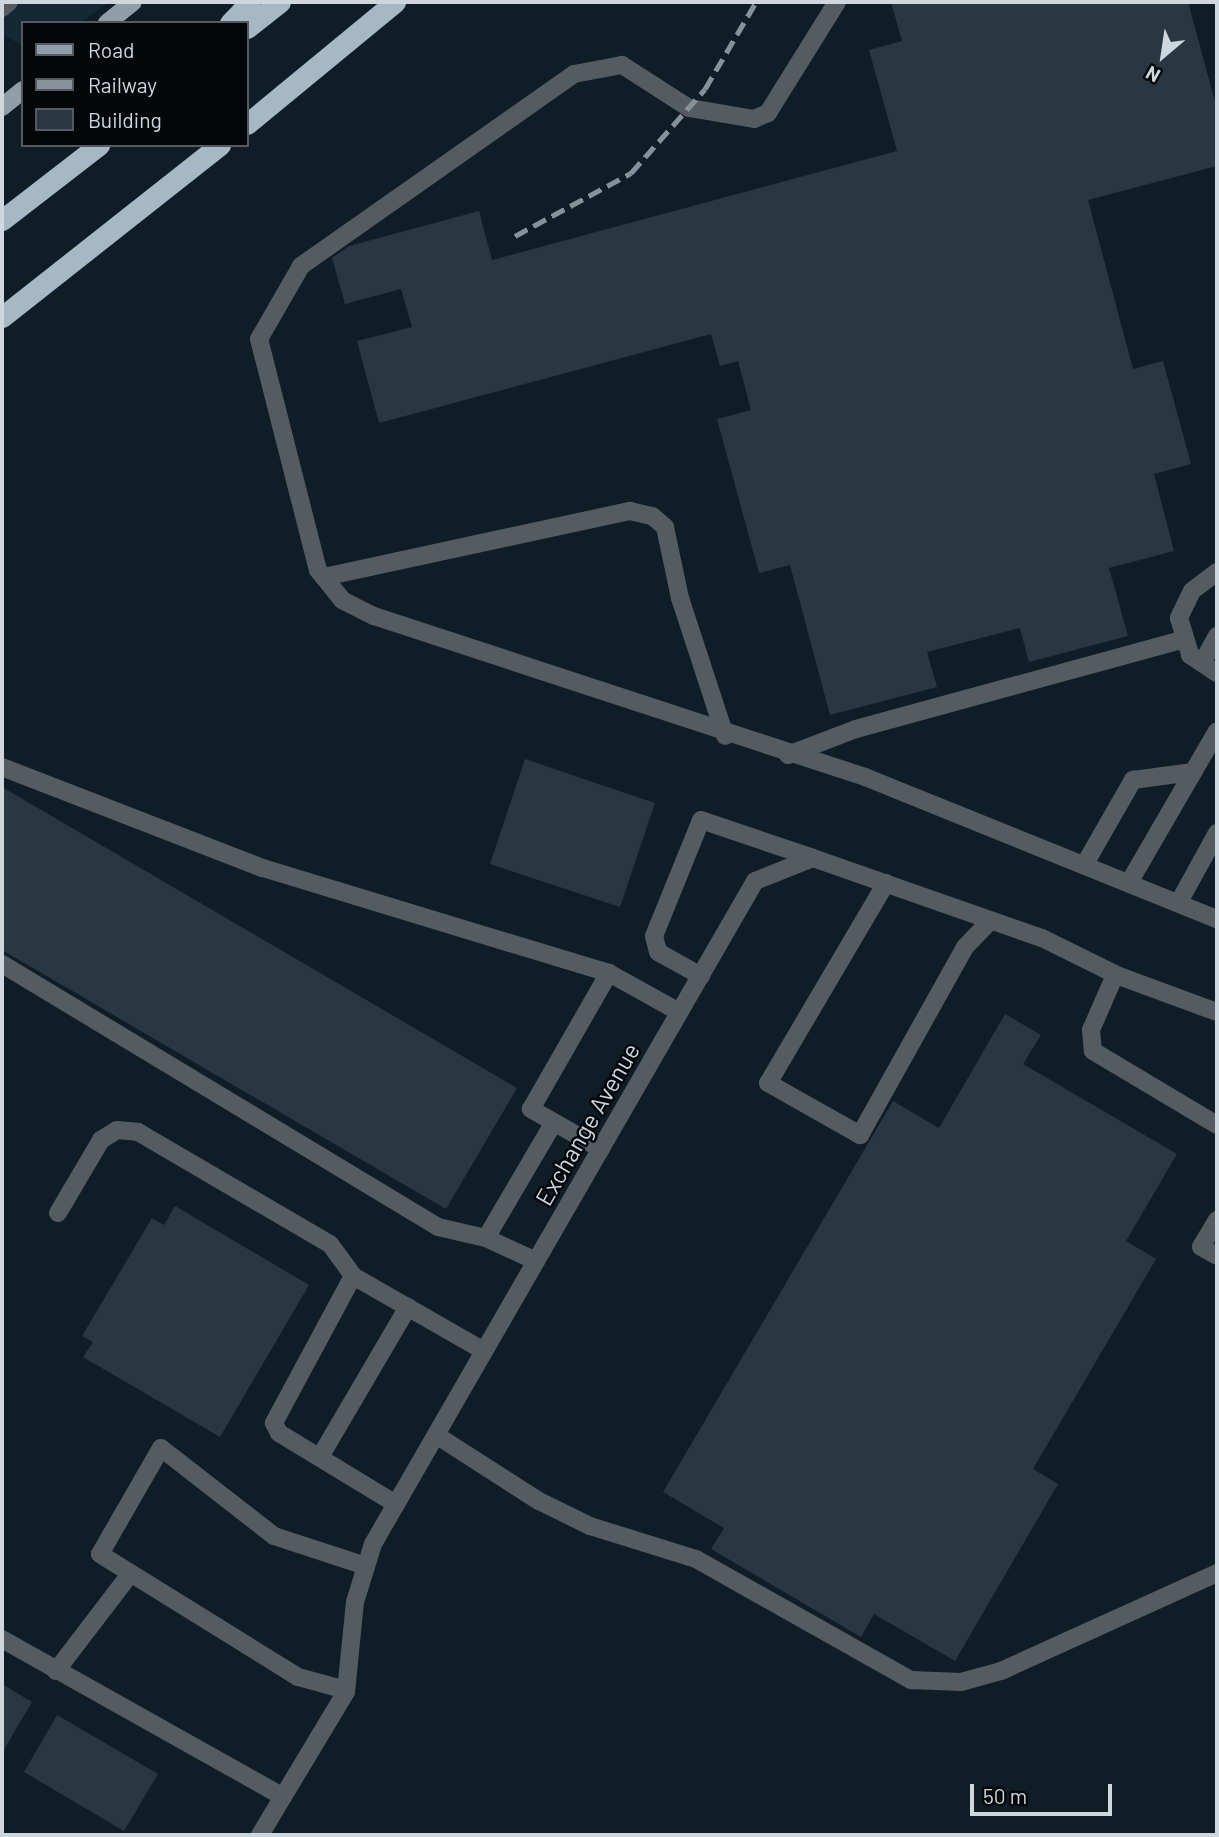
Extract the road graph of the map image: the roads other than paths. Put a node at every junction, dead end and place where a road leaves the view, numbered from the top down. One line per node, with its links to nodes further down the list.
1 (9, 2): 7 (street)
2 (133, 2): 8 (main road)
3 (250, 2): 9 (highway)
4 (280, 2): 10 (highway)
5 (394, 2): 13 (highway)
6 (837, 2): 19 (street)
7 (2, 8)
8 (109, 21)
9 (232, 21)
10 (248, 27)
11 (21, 92): 12 (main road)
12 (2, 107)
13 (248, 123)
14 (96, 147): 16 (highway)
15 (217, 147): 17 (highway)
16 (2, 220)
17 (2, 317)
18 (1217, 572): 21 (street)
19 (324, 577): 24 (street); 24 (street)
20 (1217, 636): 22 (street)
21 (1182, 640): 22 (street); 25 (street)
22 (1210, 668)
23 (1217, 731): 27 (street)
24 (725, 736): 25 (street)
25 (788, 755): 30 (street)
26 (2, 767): 37 (street)
27 (1193, 772): 30 (street); 31 (street)
28 (1217, 833): 33 (street)
29 (813, 858): 32 (street); 39 (street, Exchange Avenue); 39 (street)
30 (1086, 862): 31 (street)
31 (1130, 881): 33 (street)
32 (886, 883): 35 (street); 35 (street)
33 (1179, 902): 34 (street)
34 (1217, 919)
35 (991, 920): 38 (street)
36 (2, 964): 47 (street)
37 (609, 973): 41 (street); 42 (street)
38 (1115, 975): 40 (street); 43 (street)
39 (701, 976): 41 (street, Exchange Avenue)
40 (1217, 1010)
41 (679, 1012): 44 (street, Exchange Avenue)
42 (554, 1122): 44 (street); 47 (street)
43 (1217, 1125)
44 (601, 1149): 49 (street, Exchange Avenue)
45 (58, 1213): 50 (street)
46 (1217, 1220): 48 (street)
47 (485, 1238): 49 (street)
48 (1217, 1256)
49 (536, 1261): 52 (street, Exchange Avenue)
50 (353, 1276): 51 (street); 54 (street)
51 (408, 1307): 52 (street); 54 (street)
52 (484, 1351): 53 (street, Exchange Avenue)
53 (436, 1435): 55 (street, Exchange Avenue); 58 (street)
54 (320, 1457): 55 (street)
55 (396, 1504): 56 (street, Exchange Avenue)
56 (366, 1566): 57 (street); 61 (street, Exchange Avenue)
57 (131, 1573): 60 (street); 61 (street)
58 (1217, 1573)
59 (2, 1639): 60 (street)
60 (56, 1671): 62 (street)
61 (346, 1690): 62 (street, Exchange Avenue)
62 (283, 1797): 63 (street, Exchange Avenue)
63 (260, 1835)

